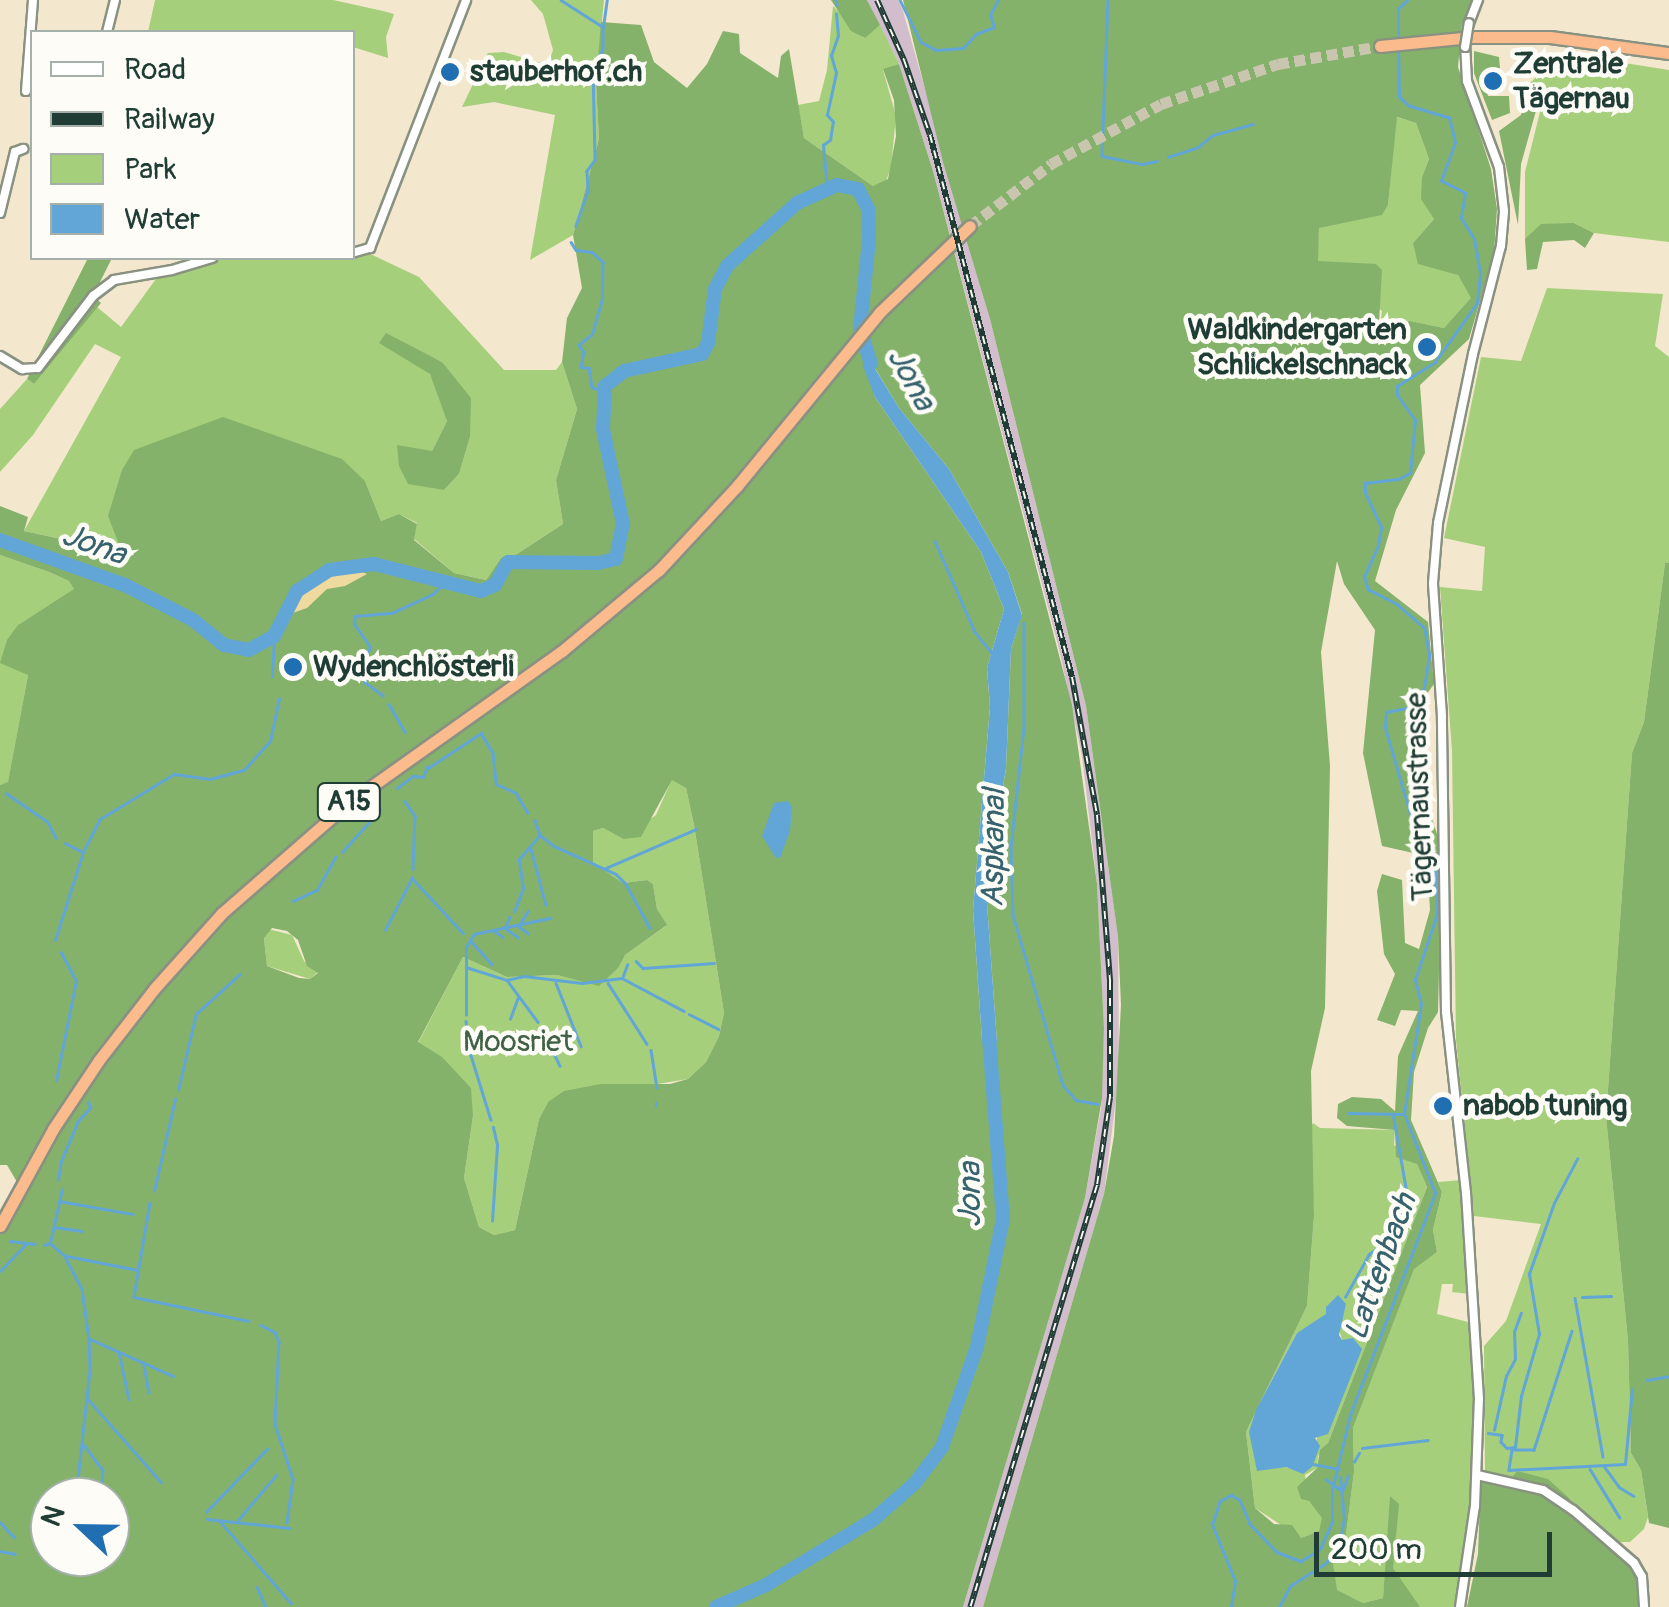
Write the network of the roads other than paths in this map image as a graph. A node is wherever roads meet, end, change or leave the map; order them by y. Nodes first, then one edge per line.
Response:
1 (33, 0) edge
2 (115, 0) edge
3 (466, 0) edge
4 (1478, 0) edge
5 (31, 30) edge
6 (107, 30) edge
7 (30, 39) edge
8 (1386, 45) tunnel mouth
9 (1669, 54) edge
10 (26, 91) dead end
11 (22, 148) dead end
12 (0, 213) edge
13 (970, 226) tunnel mouth
14 (355, 252) edge
15 (205, 260) edge
16 (0, 356) edge
17 (0, 1226) edge
18 (1476, 1475) junction
19 (1460, 1607) edge
20 (1644, 1607) edge

1 - 5 street
2 - 6 street
3 - 14 street
4 - 18 street, Tägernaustrasse, bridge
7 - 10 street
8 - 9 highway
11 - 12 street
13 - 17 highway, A15
15 - 16 street
18 - 19 street, Tägernaustrasse
18 - 20 street

